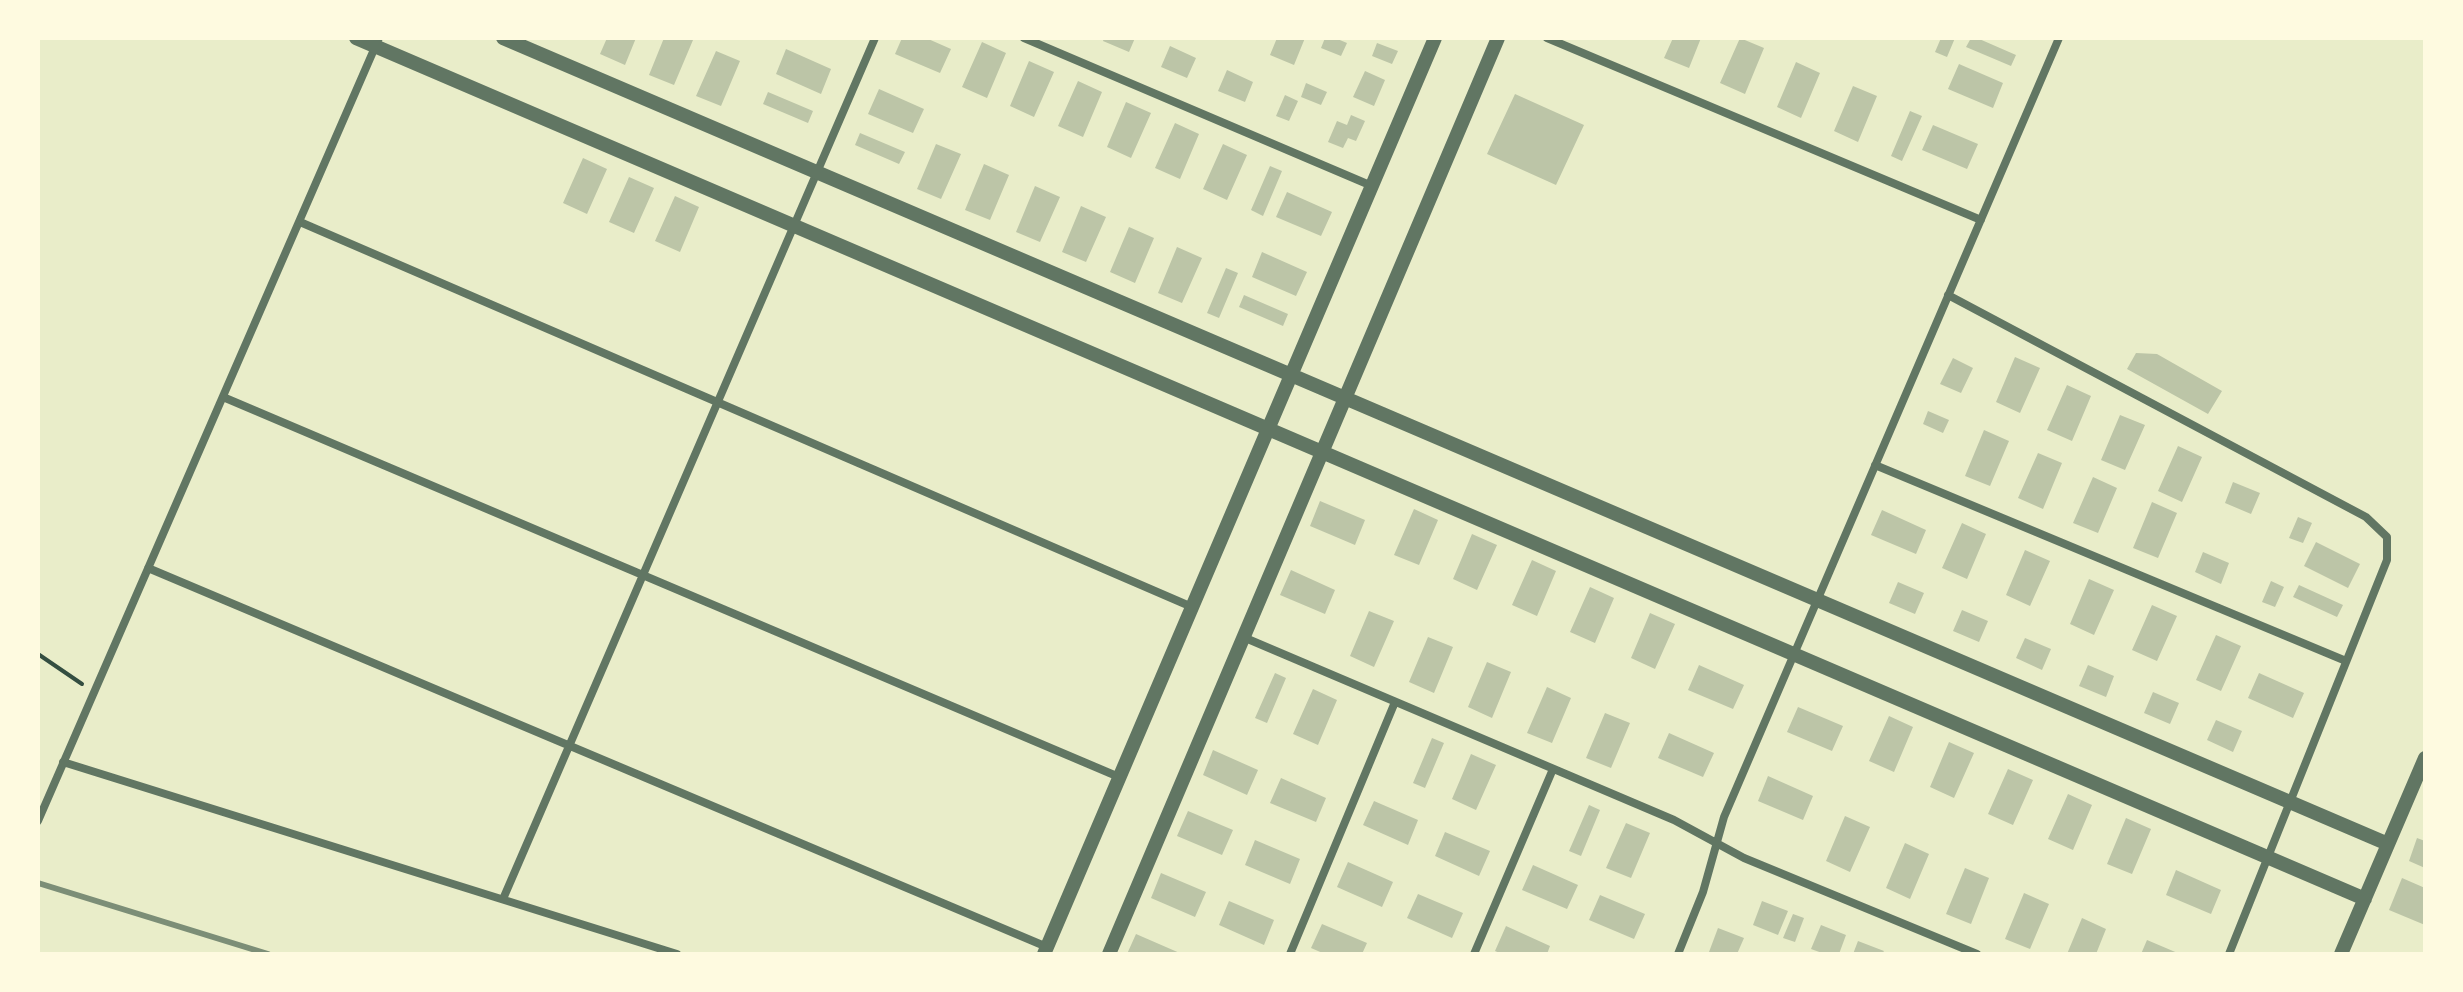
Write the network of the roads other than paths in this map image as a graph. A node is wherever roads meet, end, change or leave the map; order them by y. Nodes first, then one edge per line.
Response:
1 (356, 38) edge
2 (503, 38) edge
3 (875, 38) edge
4 (1024, 38) edge
5 (1435, 38) edge
6 (1498, 38) edge
7 (1547, 38) edge
8 (2059, 38) edge
9 (378, 42) edge
10 (817, 172) junction
11 (1372, 186) junction
12 (1981, 220) junction
13 (300, 222) junction
14 (794, 226) junction
15 (1948, 295) junction
16 (1291, 375) junction
17 (223, 397) junction
18 (1345, 398) junction
19 (718, 402) junction
20 (1268, 429) junction
21 (1322, 452) junction
22 (1875, 465) junction
23 (148, 568) junction
24 (643, 575) junction
25 (1817, 600) junction
26 (1192, 607) junction
27 (1243, 637) junction
28 (1794, 654) junction
29 (2346, 661) junction
30 (1395, 702) junction
31 (569, 746) junction
32 (2425, 758) edge
33 (63, 762) junction
34 (1553, 769) junction
35 (1119, 777) junction
36 (2289, 802) junction
37 (38, 821) edge
38 (1717, 843) junction
39 (2388, 844) junction
40 (2267, 858) junction
41 (503, 899) junction
42 (2365, 899) junction
43 (1045, 950) edge
44 (677, 954) edge
45 (1109, 954) edge
46 (1290, 954) edge
47 (1474, 954) edge
48 (1678, 954) edge
49 (1977, 954) edge
50 (2229, 954) edge
51 (2341, 954) edge

1 - 9 street
2 - 10 street
3 - 10 street
4 - 11 street
5 - 11 street
6 - 18 street
7 - 12 street
8 - 12 street
9 - 13 street
9 - 14 street
10 - 14 street
10 - 16 street
11 - 16 street
12 - 15 street
13 - 17 street
13 - 19 street
14 - 19 street
14 - 20 street
15 - 22 street
15 - 29 street
16 - 18 street
16 - 20 street
17 - 23 street
17 - 24 street
18 - 21 street
18 - 25 street
19 - 24 street
19 - 26 street
20 - 21 street
20 - 26 street
21 - 27 street
21 - 28 street
22 - 25 street
22 - 29 street
23 - 31 street
23 - 33 street
24 - 31 street
24 - 35 street
25 - 28 street
25 - 36 street
26 - 35 street
27 - 30 street
27 - 45 street
28 - 38 street
28 - 40 street
29 - 36 street
30 - 34 street
30 - 46 street
31 - 41 street
31 - 43 street
32 - 39 street
33 - 37 street
33 - 41 street
34 - 38 street
34 - 47 street
35 - 43 street
36 - 39 street
36 - 40 street
38 - 48 street
38 - 49 street
39 - 42 street
40 - 42 street
40 - 50 street
41 - 44 street
42 - 51 street

